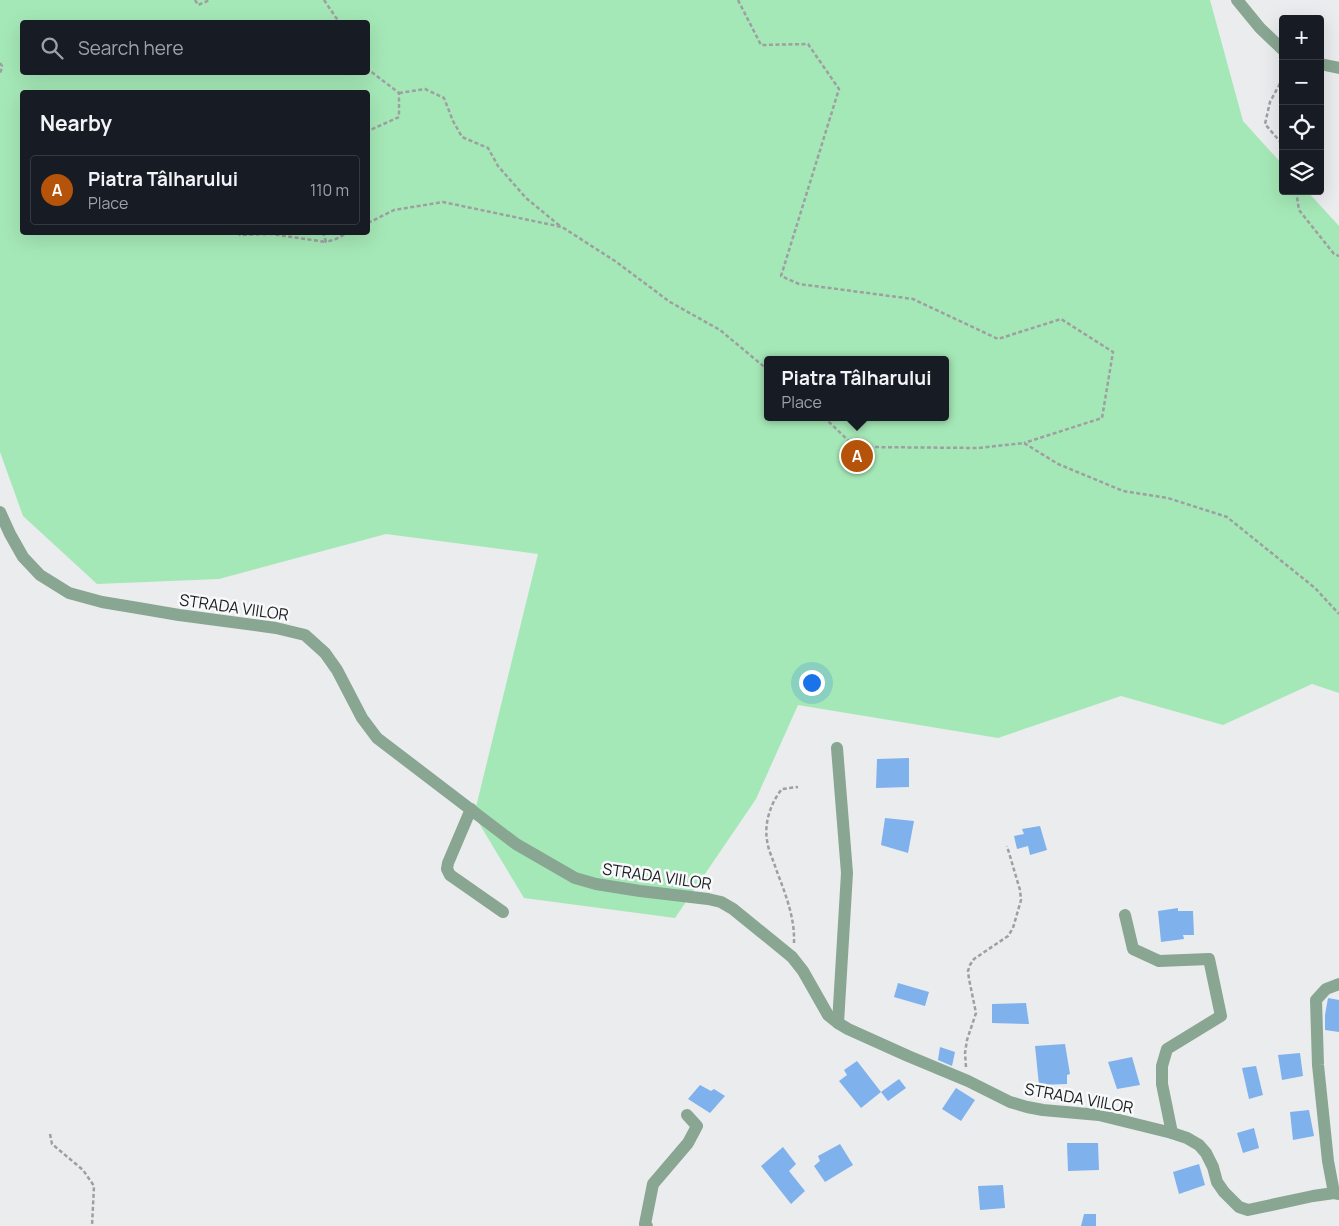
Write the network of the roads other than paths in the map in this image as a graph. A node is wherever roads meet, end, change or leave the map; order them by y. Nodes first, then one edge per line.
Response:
1 (1237, 0) edge
2 (1279, 46) edge
3 (1324, 65) edge
4 (1339, 68) edge
5 (0, 512) edge
6 (837, 748) dead end
7 (470, 809) junction
8 (503, 912) dead end
9 (1124, 915) dead end
10 (1339, 984) edge
11 (838, 1023) junction
12 (687, 1115) dead end
13 (1172, 1133) junction
14 (1336, 1193) edge
15 (648, 1226) edge

1 - 2 street
3 - 4 street
5 - 7 street, STRADA VIILOR
6 - 11 street
7 - 8 street
7 - 11 street, STRADA VIILOR
9 - 13 street
10 - 14 street
11 - 13 street, STRADA VIILOR
12 - 15 street
13 - 14 street, STRADA VIILOR

